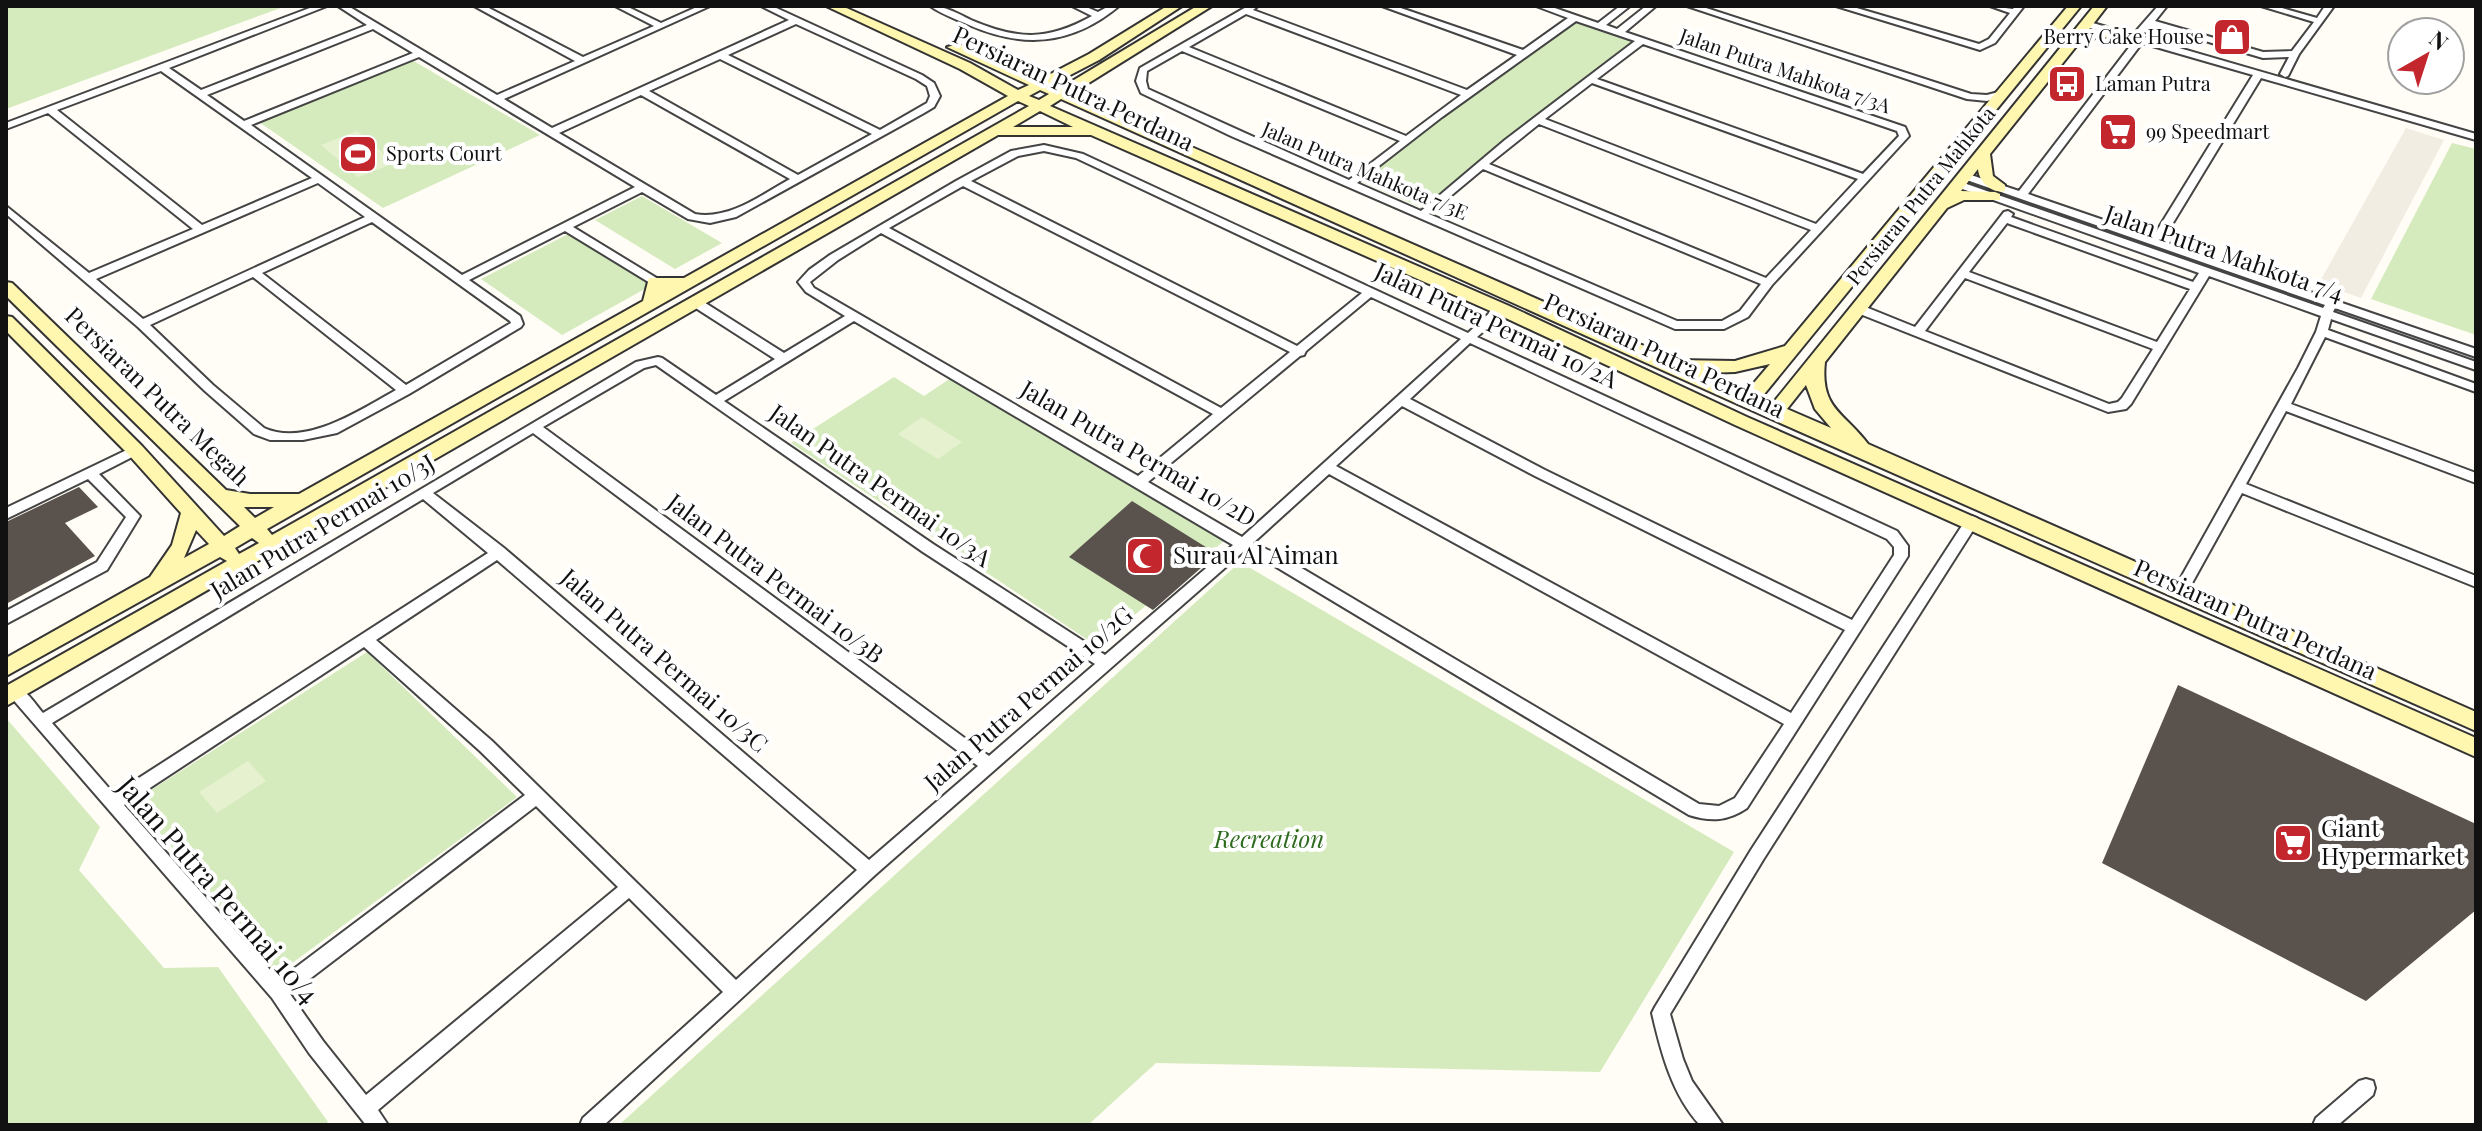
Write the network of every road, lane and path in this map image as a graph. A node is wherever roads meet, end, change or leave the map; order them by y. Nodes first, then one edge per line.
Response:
1 (323, 6) edge
2 (342, 6) edge
3 (478, 6) edge
4 (619, 6) edge
5 (706, 6) edge
6 (765, 6) edge
7 (832, 6) edge
8 (863, 6) edge
9 (934, 6) edge
10 (1076, 6) edge
11 (1115, 6) edge
12 (1176, 6) edge
13 (1206, 6) edge
14 (1386, 6) edge
15 (1540, 6) edge
16 (1663, 6) edge
17 (1691, 6) edge
18 (1840, 6) edge
19 (1994, 6) edge
20 (2102, 6) edge
21 (2163, 6) edge
22 (2265, 6) edge
23 (2330, 6) edge
24 (1624, 7) edge
25 (1250, 8) edge
26 (1649, 8) edge
27 (2018, 9) edge
28 (1098, 15) junction
29 (2083, 15) edge
30 (1574, 18) junction
31 (797, 20) junction
32 (2319, 21) junction
33 (2150, 22) junction
34 (374, 25) junction
35 (661, 26) junction
36 (1599, 26) junction
37 (1619, 32) junction
38 (2132, 33) junction
39 (1641, 41) junction
40 (2073, 41) junction
41 (1182, 48) junction
42 (420, 53) junction
43 (1524, 54) junction
44 (2295, 54) junction
45 (720, 55) junction
46 (2263, 55) junction
47 (1094, 57) junction
48 (583, 61) junction
49 (965, 66) junction
50 (1109, 66) junction
51 (162, 67) junction
52 (1002, 68) junction
53 (2280, 73) junction
54 (2259, 74) junction
55 (1591, 80) junction
56 (1041, 85) junction
57 (641, 91) junction
58 (1061, 93) junction
59 (200, 94) junction
60 (1468, 94) junction
61 (2002, 94) junction
62 (1018, 96) junction
63 (1970, 97) junction
64 (1097, 98) junction
65 (497, 99) junction
66 (1040, 105) junction
67 (49, 109) junction
68 (1986, 113) junction
69 (1539, 120) junction
70 (969, 124) junction
71 (243, 125) junction
72 (6, 126) edge
73 (552, 132) junction
74 (2475, 132) edge
75 (879, 133) junction
76 (1098, 133) junction
77 (990, 134) junction
78 (1407, 140) junction
79 (1962, 141) junction
80 (1983, 154) junction
81 (1482, 165) junction
82 (1864, 178) junction
83 (1958, 178) junction
84 (319, 179) junction
85 (794, 182) junction
86 (964, 182) junction
87 (1350, 184) junction
88 (643, 187) junction
89 (1998, 192) junction
90 (2018, 200) junction
91 (1908, 206) junction
92 (6, 209) edge
93 (1939, 209) junction
94 (1423, 214) junction
95 (373, 217) junction
96 (2005, 219) junction
97 (565, 227) junction
98 (882, 229) junction
99 (1818, 229) junction
100 (201, 230) junction
101 (2156, 242) junction
102 (760, 266) junction
103 (2206, 271) junction
104 (254, 272) junction
105 (812, 272) joint
106 (1963, 274) junction
107 (88, 278) junction
108 (461, 280) junction
109 (655, 281) junction
110 (1768, 283) junction
111 (6, 287) edge
112 (2196, 287) junction
113 (680, 288) junction
114 (1370, 292) junction
115 (705, 303) junction
116 (648, 306) junction
117 (2329, 308) junction
118 (1501, 309) junction
119 (1859, 309) junction
120 (630, 315) junction
121 (853, 316) junction
122 (6, 321) edge
123 (142, 324) junction
124 (1713, 326) joint
125 (2322, 332) junction
126 (1917, 333) junction
127 (1468, 339) junction
128 (2160, 347) junction
129 (1788, 351) junction
130 (1300, 352) junction
131 (2476, 353) edge
132 (784, 359) junction
133 (1654, 359) junction
134 (1816, 362) junction
135 (2476, 366) edge
136 (628, 372) joint
137 (2476, 388) edge
138 (405, 391) junction
139 (1679, 392) junction
140 (717, 400) junction
141 (1401, 400) junction
142 (2282, 405) junction
143 (1760, 410) junction
144 (1223, 414) junction
145 (534, 427) junction
146 (135, 450) junction
147 (1870, 455) junction
148 (1833, 462) junction
149 (1329, 468) junction
150 (89, 472) junction
151 (2476, 478) edge
152 (1139, 482) junction
153 (335, 483) junction
154 (2238, 486) junction
155 (424, 493) junction
156 (222, 496) junction
157 (191, 513) junction
158 (6, 514) edge
159 (1972, 521) junction
160 (254, 528) junction
161 (1243, 544) junction
162 (271, 546) junction
163 (222, 547) junction
164 (499, 552) junction
165 (239, 564) junction
166 (2476, 582) edge
167 (153, 585) junction
168 (2181, 590) junction
169 (6, 618) edge
170 (1853, 627) junction
171 (365, 639) junction
172 (1105, 663) junction
173 (6, 668) edge
174 (10, 695) edge
175 (42, 721) junction
176 (1793, 722) junction
177 (2476, 722) edge
178 (2476, 748) edge
179 (989, 765) junction
180 (1750, 790) joint
181 (535, 797) junction
182 (112, 804) junction
183 (869, 870) junction
184 (629, 888) junction
185 (278, 992) junction
186 (736, 992) junction
187 (2366, 1088) dead end
188 (366, 1108) junction
189 (378, 1125) edge
190 (590, 1125) edge
191 (1713, 1125) edge
192 (2323, 1125) edge

1 - 51 street
2 - 34 street
3 - 48 street
4 - 35 street
5 - 35 street
6 - 31 street
7 - 49 street, Persiaran Putra Perdana
8 - 52 street, Persiaran Putra Perdana
9 - 28 street
10 - 28 street
11 - 28 street
12 - 47 street
13 - 50 street
14 - 43 street
15 - 30 street, Jalan Putra Mahkota 7/3A
16 - 26 street
17 - 63 street
18 - 27 street
19 - 27 street
20 - 29 street, Persiaran Putra Mahkota
20 - 38 street
21 - 33 street
22 - 32 street
23 - 32 street
24 - 36 street
25 - 41 street, Jalan Putra Mahkota 7/3E
25 - 60 street
26 - 37 street
29 - 38 street
29 - 40 street, Persiaran Putra Mahkota
29 - 61 street, Persiaran Putra Mahkota
30 - 36 street, Jalan Putra Mahkota 7/3A
30 - 43 street
31 - 45 street
31 - 75 street
32 - 44 street
33 - 38 street
33 - 46 street
34 - 42 street
34 - 59 street
35 - 48 street
36 - 37 street, Jalan Putra Mahkota 7/3A
37 - 39 street, Jalan Putra Mahkota 7/3A
38 - 40 street
38 - 53 street
38 - 54 street
38 - 90 street
39 - 55 street
39 - 82 street, Jalan Putra Mahkota 7/3A
40 - 80 street, Persiaran Putra Mahkota
41 - 78 street
41 - 87 street, Jalan Putra Mahkota 7/3E
42 - 65 street
42 - 71 street
43 - 60 street
44 - 46 street
44 - 53 street
45 - 57 street
45 - 75 street
46 - 53 street
47 - 52 street
47 - 56 street
48 - 65 street
49 - 62 street, Persiaran Putra Perdana
49 - 70 street
50 - 58 street
50 - 64 street
51 - 59 street
51 - 67 street
52 - 56 street, Persiaran Putra Perdana
53 - 74 street
54 - 74 street
54 - 101 street
55 - 69 street
55 - 82 street
56 - 58 street, Persiaran Putra Perdana
56 - 62 street
57 - 73 street
57 - 85 street
58 - 64 street, Persiaran Putra Perdana
58 - 66 street
59 - 71 street
60 - 78 street
61 - 63 street
61 - 68 street, Persiaran Putra Mahkota
62 - 66 street, Persiaran Putra Perdana
62 - 70 street
63 - 68 street
64 - 133 street, Persiaran Putra Perdana
65 - 73 street
66 - 76 street, Persiaran Putra Perdana
66 - 77 street
67 - 72 street
67 - 100 street
68 - 79 street, Persiaran Putra Mahkota
69 - 81 street
69 - 99 street
70 - 113 street
71 - 84 street
73 - 88 street
75 - 85 street
76 - 77 street
76 - 118 street, Persiaran Putra Perdana
77 - 102 street
78 - 87 street
79 - 83 street
79 - 91 street, Persiaran Putra Mahkota
80 - 83 street, Persiaran Putra Mahkota
80 - 89 street
81 - 94 street
81 - 110 street
82 - 99 street, Jalan Putra Mahkota 7/3A
83 - 89 street, Jalan Putra Mahkota 7/4
83 - 91 street
83 - 93 street, Persiaran Putra Mahkota
84 - 95 street
84 - 100 street
85 - 88 street
86 - 98 street, Jalan Putra Permai 10/2A
86 - 114 street, Jalan Putra Permai 10/2A
86 - 130 street
87 - 94 street, Jalan Putra Mahkota 7/3E
88 - 97 street
89 - 90 street, Jalan Putra Mahkota 7/4
89 - 93 street
90 - 96 street
90 - 101 street, Jalan Putra Mahkota 7/4
90 - 103 street, Jalan Putra Mahkota 7/4
91 - 129 street, Persiaran Putra Mahkota
92 - 107 street
93 - 119 street, Persiaran Putra Mahkota
94 - 124 street, Jalan Putra Mahkota 7/3E
95 - 104 street
95 - 108 street
96 - 106 street
96 - 112 street
97 - 108 street
97 - 109 street
98 - 105 street, Jalan Putra Permai 10/2A
98 - 144 street
99 - 110 street, Jalan Putra Mahkota 7/3A
100 - 107 street
101 - 117 street, Jalan Putra Mahkota 7/4
102 - 113 street
102 - 115 street
103 - 112 street
103 - 117 street, Jalan Putra Mahkota 7/4
104 - 123 street
104 - 138 street
105 - 121 street, Jalan Putra Permai 10/2D
106 - 126 street
106 - 128 street
107 - 123 street
108 - 138 street
109 - 113 street
109 - 116 street
110 - 124 street, Jalan Putra Mahkota 7/3A
111 - 156 street, Persiaran Putra Megah
112 - 128 street
113 - 116 street
114 - 127 street, Jalan Putra Permai 10/2A
114 - 130 street
115 - 120 street
115 - 132 street
115 - 162 street
116 - 120 street
117 - 125 street
117 - 131 street, Jalan Putra Mahkota 7/4
117 - 135 street, Jalan Putra Mahkota 7/4
118 - 127 street, Jalan Putra Permai 10/2G
118 - 139 street, Persiaran Putra Perdana
119 - 126 street
119 - 134 street, Persiaran Putra Mahkota
120 - 153 street
121 - 132 street
121 - 152 street, Jalan Putra Permai 10/2D
122 - 146 street
123 - 138 street
125 - 137 street
125 - 142 street
126 - 128 street
127 - 141 street, Jalan Putra Permai 10/2G
127 - 170 street, Jalan Putra Permai 10/2A
129 - 133 street
129 - 143 street, Persiaran Putra Mahkota
130 - 144 street
132 - 140 street
133 - 143 street, Persiaran Putra Perdana
134 - 143 street, Persiaran Putra Mahkota
134 - 147 street
136 - 140 street, Jalan Putra Permai 10/3A
136 - 145 street, Jalan Putra Permai 10/3J
139 - 143 street
139 - 148 street, Persiaran Putra Perdana
140 - 172 street, Jalan Putra Permai 10/3A
141 - 149 street, Jalan Putra Permai 10/2G
141 - 170 street
142 - 151 street
142 - 154 street
143 - 147 street, Persiaran Putra Perdana
143 - 148 street
144 - 152 street
145 - 155 street, Jalan Putra Permai 10/3J
145 - 179 street, Jalan Putra Permai 10/3B
146 - 150 street
146 - 157 street
147 - 168 street, Persiaran Putra Perdana
148 - 159 street, Persiaran Putra Perdana
149 - 161 street, Jalan Putra Permai 10/2G
149 - 176 street
150 - 158 street
150 - 169 street
152 - 161 street, Jalan Putra Permai 10/2D
153 - 156 street
153 - 160 street
154 - 166 street
154 - 168 street
155 - 164 street, Jalan Putra Permai 10/3C
155 - 175 street, Jalan Putra Permai 10/3J
156 - 160 street, Persiaran Putra Megah
157 - 163 street
157 - 167 street
159 - 178 street, Persiaran Putra Perdana
159 - 191 street
160 - 162 street, Persiaran Putra Megah
160 - 163 street
161 - 172 street, Jalan Putra Permai 10/2G
161 - 180 street, Jalan Putra Permai 10/2D
162 - 165 street
163 - 165 street
163 - 167 street
164 - 171 street
164 - 183 street, Jalan Putra Permai 10/3C
165 - 174 street
167 - 173 street
168 - 177 street, Persiaran Putra Perdana
170 - 176 street, Jalan Putra Permai 10/2A
171 - 181 street
171 - 182 street
172 - 179 street, Jalan Putra Permai 10/2G
174 - 175 street, Jalan Putra Permai 10/4
175 - 182 street, Jalan Putra Permai 10/4
176 - 180 street, Jalan Putra Permai 10/2A
179 - 183 street, Jalan Putra Permai 10/2G
181 - 184 street
181 - 185 street
182 - 185 street, Jalan Putra Permai 10/4
183 - 186 street, Jalan Putra Permai 10/2G
184 - 186 street
184 - 188 street
185 - 188 street, Jalan Putra Permai 10/4
186 - 190 street, Jalan Putra Permai 10/2G
187 - 192 street
188 - 189 street, Jalan Putra Permai 10/4

